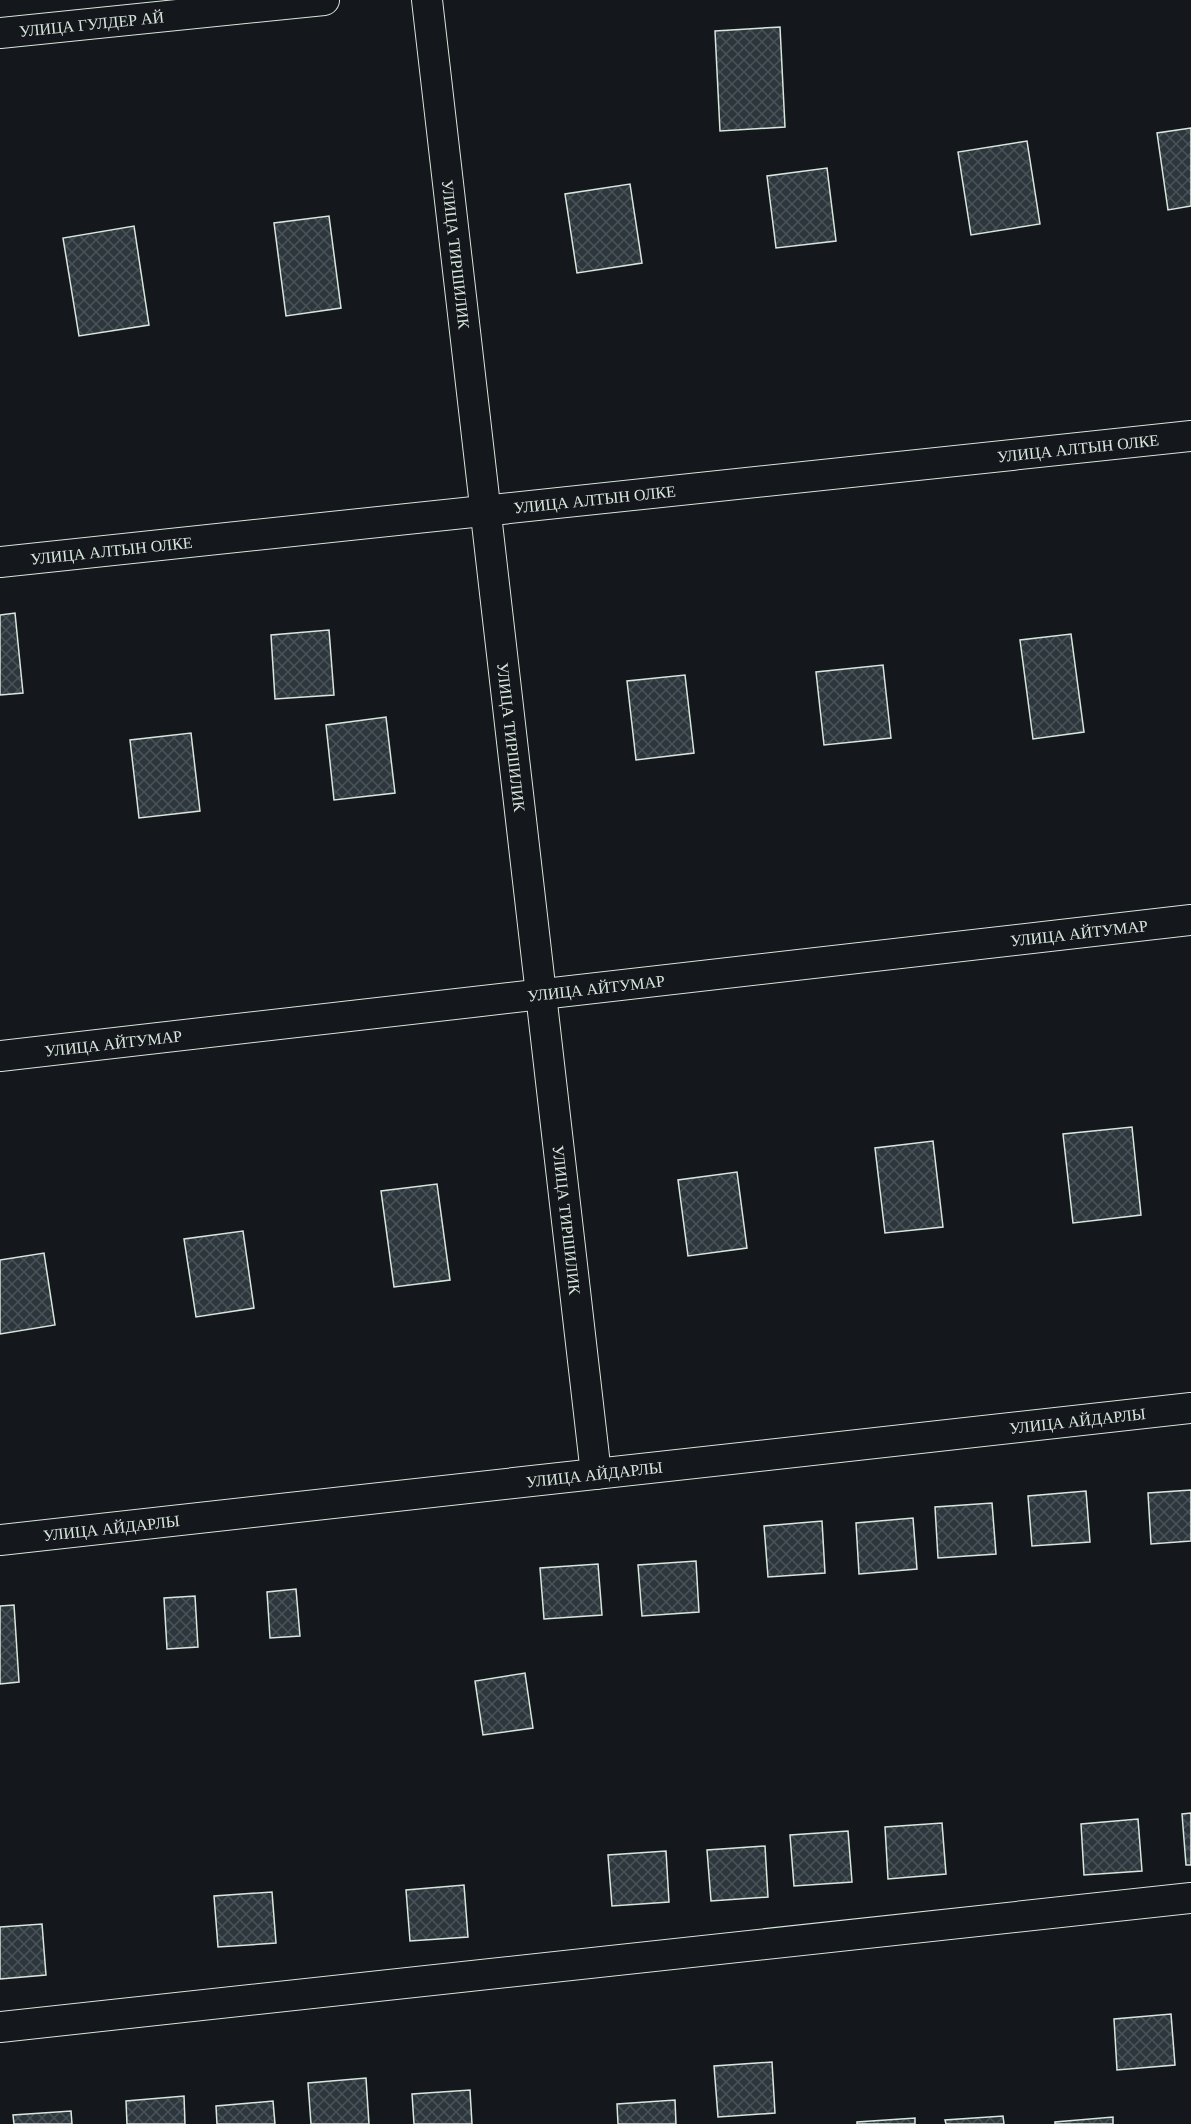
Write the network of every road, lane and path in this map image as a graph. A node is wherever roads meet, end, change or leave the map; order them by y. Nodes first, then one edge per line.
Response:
1 (324, 0) edge
2 (427, 0) edge
3 (0, 33) edge
4 (1191, 436) edge
5 (486, 511) junction
6 (0, 562) edge
7 (1191, 920) edge
8 (541, 994) junction
9 (0, 1056) edge
10 (1191, 1408) edge
11 (596, 1474) junction
12 (0, 1540) edge
13 (1191, 1898) edge
14 (0, 2027) edge

1 - 3 street, УЛИЦА ГУЛДЕР АЙ
2 - 5 street, УЛИЦА ТИРШИЛИК
4 - 5 street, УЛИЦА АЛТЫН ОЛКЕ
5 - 6 street, УЛИЦА АЛТЫН ОЛКЕ
5 - 8 street, УЛИЦА ТИРШИЛИК
7 - 8 street, УЛИЦА АЙТУМАР
8 - 9 street, УЛИЦА АЙТУМАР
8 - 11 street, УЛИЦА ТИРШИЛИК
10 - 11 street, УЛИЦА АЙДАРЛЫ
11 - 12 street, УЛИЦА АЙДАРЛЫ
13 - 14 street

